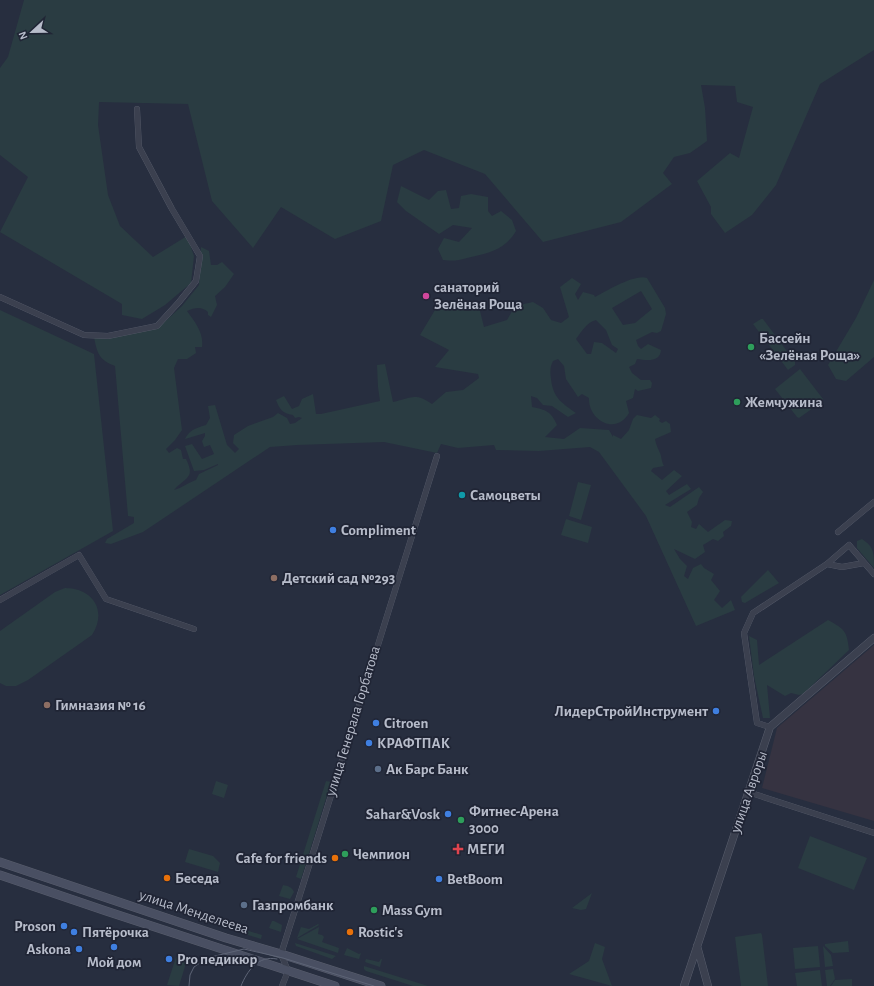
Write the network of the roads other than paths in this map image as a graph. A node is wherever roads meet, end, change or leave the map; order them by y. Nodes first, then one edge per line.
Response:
1 (137, 109) dead end
2 (0, 297) edge
3 (436, 456) dead end
4 (874, 502) edge
5 (838, 532) dead end
6 (864, 563) junction
7 (827, 564) junction
8 (874, 574) edge
9 (0, 600) edge
10 (194, 629) dead end
11 (874, 638) edge
12 (770, 727) junction
13 (748, 792) junction
14 (874, 833) edge
15 (0, 862) edge
16 (0, 875) edge
17 (697, 946) junction
18 (280, 954) junction
19 (288, 971) junction
20 (282, 986) edge
21 (335, 986) edge
22 (381, 986) edge
23 (684, 986) edge
24 (708, 986) edge

1 - 2 street
3 - 18 street, улица Генерала Горбатова
4 - 5 street
6 - 7 street
6 - 7 street
6 - 8 street
7 - 12 street
9 - 10 street
11 - 12 street
12 - 13 street, улица Авроры
13 - 14 street
13 - 17 street, улица Авроры
15 - 18 main road, улица Менделеева
16 - 19 main road, улица Менделеева
17 - 23 street, улица Авроры
17 - 24 street
18 - 19 street
18 - 22 main road, улица Менделеева
19 - 20 street
19 - 21 main road, улица Менделеева

